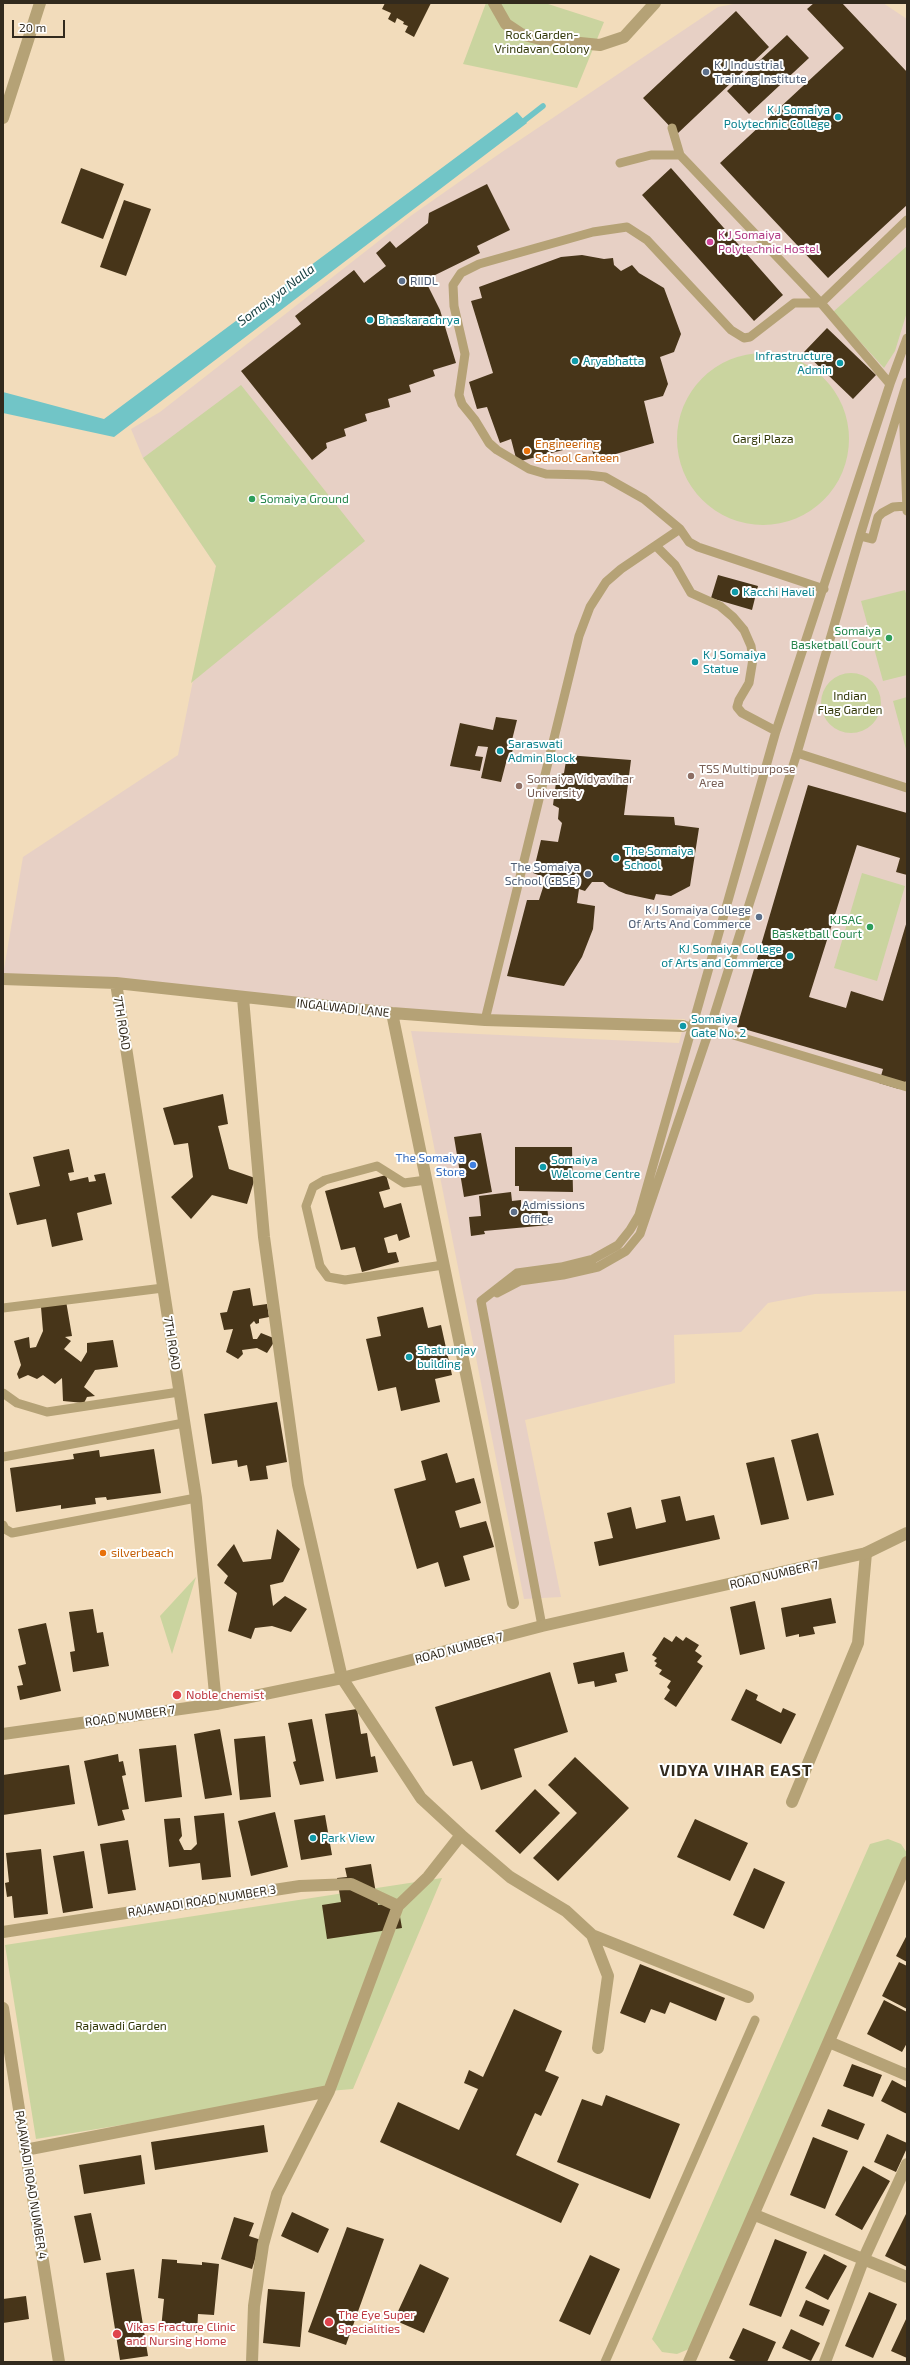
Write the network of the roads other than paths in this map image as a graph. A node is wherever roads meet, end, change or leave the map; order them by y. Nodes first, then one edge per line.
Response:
1 (40, 3) edge
2 (494, 3) edge
3 (655, 3) edge
4 (7, 93) edge
5 (3, 118) edge
6 (672, 128) dead end
7 (680, 156) junction
8 (620, 163) dead end
9 (907, 220) edge
10 (821, 303) junction
11 (907, 338) edge
12 (907, 382) edge
13 (890, 384) junction
14 (905, 391) edge
15 (906, 508) edge
16 (680, 529) junction
17 (860, 536) junction
18 (656, 546) junction
19 (824, 589) junction
20 (776, 731) junction
21 (797, 753) junction
22 (907, 788) edge
23 (3, 979) edge
24 (116, 983) junction
25 (244, 998) junction
26 (392, 1013) junction
27 (485, 1020) junction
28 (688, 1026) junction
29 (710, 1028) junction
30 (907, 1087) edge
31 (426, 1180) junction
32 (443, 1265) junction
33 (163, 1288) junction
34 (481, 1301) junction
35 (3, 1308) edge
36 (179, 1392) junction
37 (3, 1393) edge
38 (184, 1423) junction
39 (3, 1457) edge
40 (196, 1498) junction
41 (3, 1525) edge
42 (907, 1533) edge
43 (866, 1553) junction
44 (513, 1603) dead end
45 (542, 1626) junction
46 (342, 1678) junction
47 (216, 1704) junction
48 (3, 1734) edge
49 (792, 1802) dead end
50 (462, 1835) junction
51 (907, 1862) edge
52 (398, 1906) junction
53 (3, 1932) edge
54 (592, 1935) junction
55 (748, 1997) dead end
56 (3, 2008) edge
57 (755, 2020) dead end
58 (829, 2042) junction
59 (598, 2048) dead end
60 (907, 2075) edge
61 (329, 2091) junction
62 (25, 2150) junction
63 (907, 2164) edge
64 (755, 2215) junction
65 (864, 2258) junction
66 (907, 2277) edge
67 (59, 2362) edge
68 (252, 2362) edge
69 (604, 2362) edge
70 (690, 2362) edge
71 (825, 2362) edge

1 - 4 street
2 - 3 street
4 - 5 street
6 - 7 lane
7 - 8 lane
7 - 10 lane
9 - 10 lane
10 - 13 lane
10 - 16 lane
11 - 13 lane
12 - 14 lane
13 - 19 lane
14 - 15 lane
14 - 17 lane
15 - 17 lane
16 - 18 lane
16 - 19 lane
17 - 21 lane
18 - 20 lane
18 - 27 lane
19 - 20 lane
20 - 28 lane
21 - 22 lane
21 - 29 lane
23 - 24 street, INGALWADI LANE
24 - 25 street, INGALWADI LANE
24 - 33 street, 7TH ROAD
25 - 26 street, INGALWADI LANE
25 - 46 street
26 - 27 street, INGALWADI LANE
26 - 31 street
27 - 28 street, INGALWADI LANE
28 - 29 lane
28 - 34 lane
29 - 30 lane
29 - 34 lane
31 - 32 street
31 - 32 lane
32 - 44 street
33 - 35 lane
33 - 36 street, 7TH ROAD
34 - 45 lane
36 - 37 lane
36 - 38 street, 7TH ROAD
38 - 39 lane
38 - 40 street, 7TH ROAD
40 - 41 lane
40 - 47 street, 7TH ROAD
42 - 43 street, ROAD NUMBER 7
43 - 45 street, ROAD NUMBER 7
43 - 49 street
45 - 46 street, ROAD NUMBER 7
46 - 47 street, ROAD NUMBER 7
46 - 50 street
47 - 48 street, ROAD NUMBER 7
50 - 52 street
50 - 54 street
51 - 58 street
52 - 53 street, RAJAWADI ROAD NUMBER 3
52 - 61 street
54 - 55 street
54 - 59 street
56 - 62 street, RAJAWADI ROAD NUMBER 4
57 - 69 lane
58 - 60 street
58 - 64 street
61 - 62 street
61 - 68 street
62 - 67 street, RAJAWADI ROAD NUMBER 4
63 - 65 street
64 - 65 street
64 - 70 street
65 - 66 street
65 - 71 street

